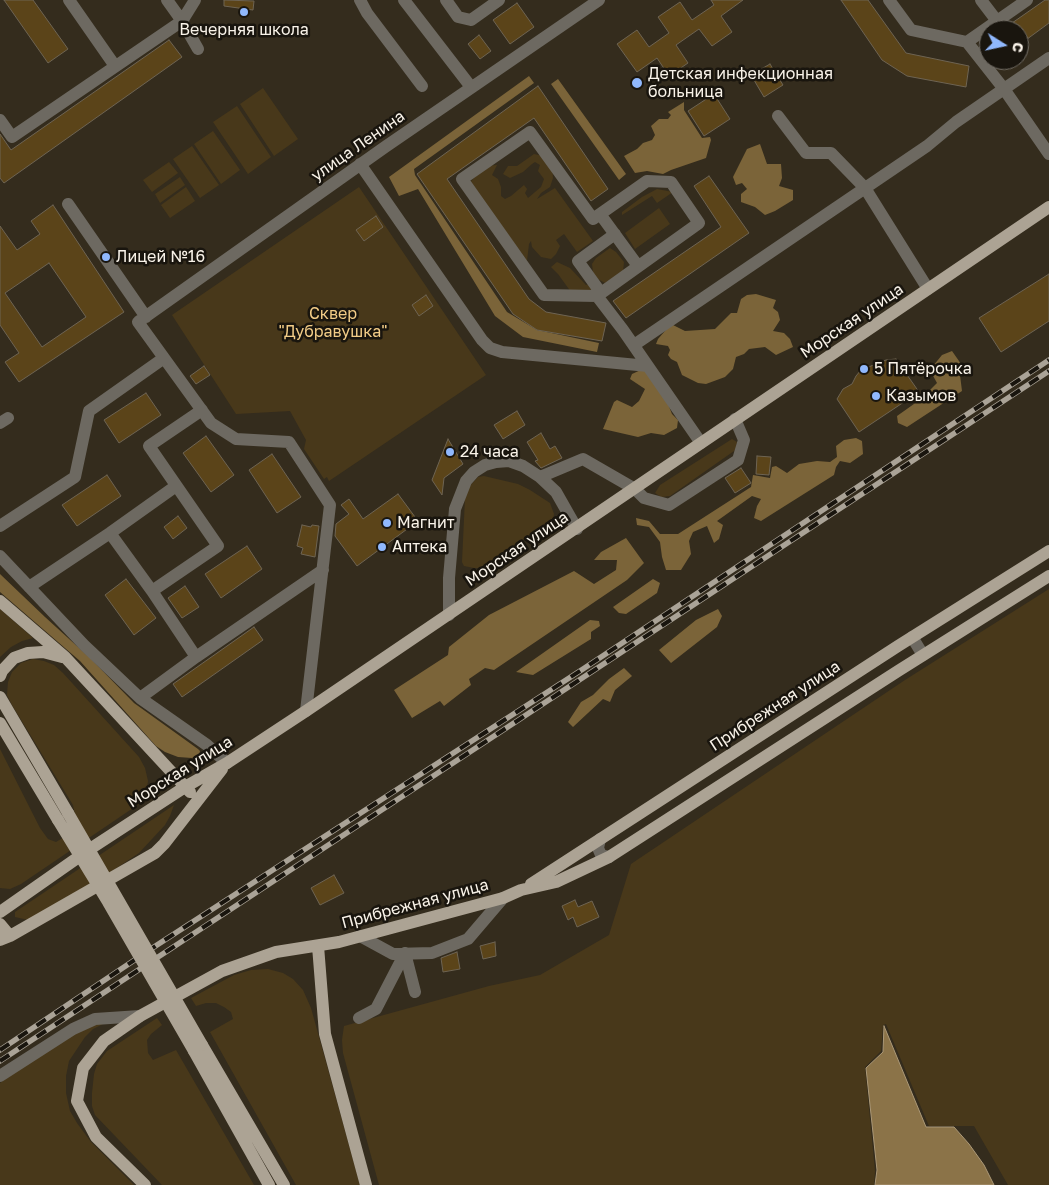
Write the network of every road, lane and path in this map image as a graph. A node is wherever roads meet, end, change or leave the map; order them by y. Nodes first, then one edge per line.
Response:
1 (69, 0) edge
2 (167, 0) edge
3 (195, 0) edge
4 (360, 0) edge
5 (404, 0) edge
6 (446, 0) edge
7 (500, 0) edge
8 (599, 0) edge
9 (889, 0) edge
10 (981, 0) edge
11 (1027, 0) edge
12 (996, 20) edge
13 (998, 20) edge
14 (182, 21) junction
15 (979, 34) edge
16 (967, 42) junction
17 (198, 49) dead end
18 (1049, 58) edge
19 (116, 66) junction
20 (422, 86) dead end
21 (471, 87) junction
22 (1004, 89) junction
23 (778, 116) dead end
24 (0, 120) edge
25 (1049, 154) edge
26 (360, 164) junction
27 (865, 188) junction
28 (68, 204) dead end
29 (1049, 207) edge
30 (600, 214) junction
31 (615, 234) junction
32 (638, 266) junction
33 (928, 289) junction
34 (599, 294) junction
35 (142, 320) junction
36 (634, 345) junction
37 (164, 358) junction
38 (648, 366) junction
39 (202, 410) junction
40 (735, 419) junction
41 (701, 443) junction
42 (540, 477) junction
43 (176, 486) junction
44 (635, 489) junction
45 (0, 526) edge
46 (577, 529) junction
47 (110, 533) junction
48 (1049, 551) edge
49 (0, 556) edge
50 (323, 570) junction
51 (1049, 576) edge
52 (29, 587) junction
53 (152, 592) junction
54 (0, 601) edge
55 (449, 615) junction
56 (912, 638) junction
57 (922, 655) junction
58 (196, 657) junction
59 (65, 658) junction
60 (0, 676) edge
61 (1, 697) edge
62 (140, 698) junction
63 (306, 711) junction
64 (0, 722) edge
65 (227, 763) junction
66 (185, 787) junction
67 (197, 800) junction
68 (63, 816) junction
69 (600, 838) junction
70 (609, 857) junction
71 (521, 890) junction
72 (503, 898) junction
73 (0, 912) edge
74 (0, 924) edge
75 (360, 936) junction
76 (5, 938) edge
77 (318, 946) junction
78 (405, 954) junction
79 (391, 980) junction
80 (377, 986) dead end
81 (414, 992) dead end
82 (140, 1016) junction
83 (359, 1018) dead end
84 (198, 1048) junction
85 (0, 1076) edge
86 (144, 1185) edge
87 (269, 1185) edge
88 (284, 1185) edge
89 (366, 1185) edge

1 - 19 street
2 - 14 street
3 - 14 street
4 - 20 street
5 - 21 street
6 - 7 street
8 - 21 street, улица Ленина
9 - 16 street
10 - 12 street
11 - 13 street
14 - 17 street
14 - 19 street
15 - 16 street
16 - 22 street
18 - 22 street
19 - 24 street
21 - 26 street, улица Ленина
22 - 25 street
22 - 27 street
23 - 27 street
26 - 35 street, улица Ленина
26 - 38 street
27 - 33 street
27 - 36 street
28 - 35 street
29 - 33 main road, Морская улица
30 - 31 street
30 - 32 street
30 - 34 street
31 - 32 street
31 - 34 street
32 - 34 street
33 - 40 main road, Морская улица
34 - 36 street
35 - 37 street
36 - 38 street
37 - 39 street
37 - 45 street
38 - 41 street
39 - 43 street
39 - 50 street
40 - 41 main road, Морская улица
40 - 44 street
41 - 44 main road, Морская улица
42 - 44 street
42 - 46 street
42 - 55 street
43 - 47 street
43 - 53 street
44 - 46 main road, Морская улица
46 - 55 main road, Морская улица
47 - 52 street
47 - 53 street
48 - 56 main road, Прибрежная улица
49 - 52 street
50 - 58 street
50 - 63 street
51 - 57 main road, Прибрежная улица
52 - 62 street
53 - 58 street
54 - 59 main road
55 - 63 main road, Морская улица
56 - 57 street
56 - 69 main road, Прибрежная улица
57 - 70 main road, Прибрежная улица
58 - 62 street
59 - 60 main road
59 - 66 main road
61 - 68 main road
62 - 65 street
63 - 65 main road, Морская улица
64 - 68 main road
65 - 66 main road, Морская улица
65 - 67 main road, Морская улица
66 - 67 main road
66 - 73 main road, Морская улица
67 - 76 main road, Морская улица
68 - 84 main road, bridge
69 - 70 street
69 - 71 main road, Прибрежная улица
70 - 71 main road, Прибрежная улица
71 - 72 main road, Прибрежная улица
72 - 75 main road, Прибрежная улица
72 - 78 street
74 - 76 main road
75 - 77 main road, Прибрежная улица
75 - 78 street
77 - 82 main road, Прибрежная улица
77 - 89 main road
78 - 79 street
78 - 81 street
79 - 80 street
79 - 83 street
82 - 85 street
82 - 86 main road, Прибрежная улица
84 - 87 main road
84 - 88 main road

